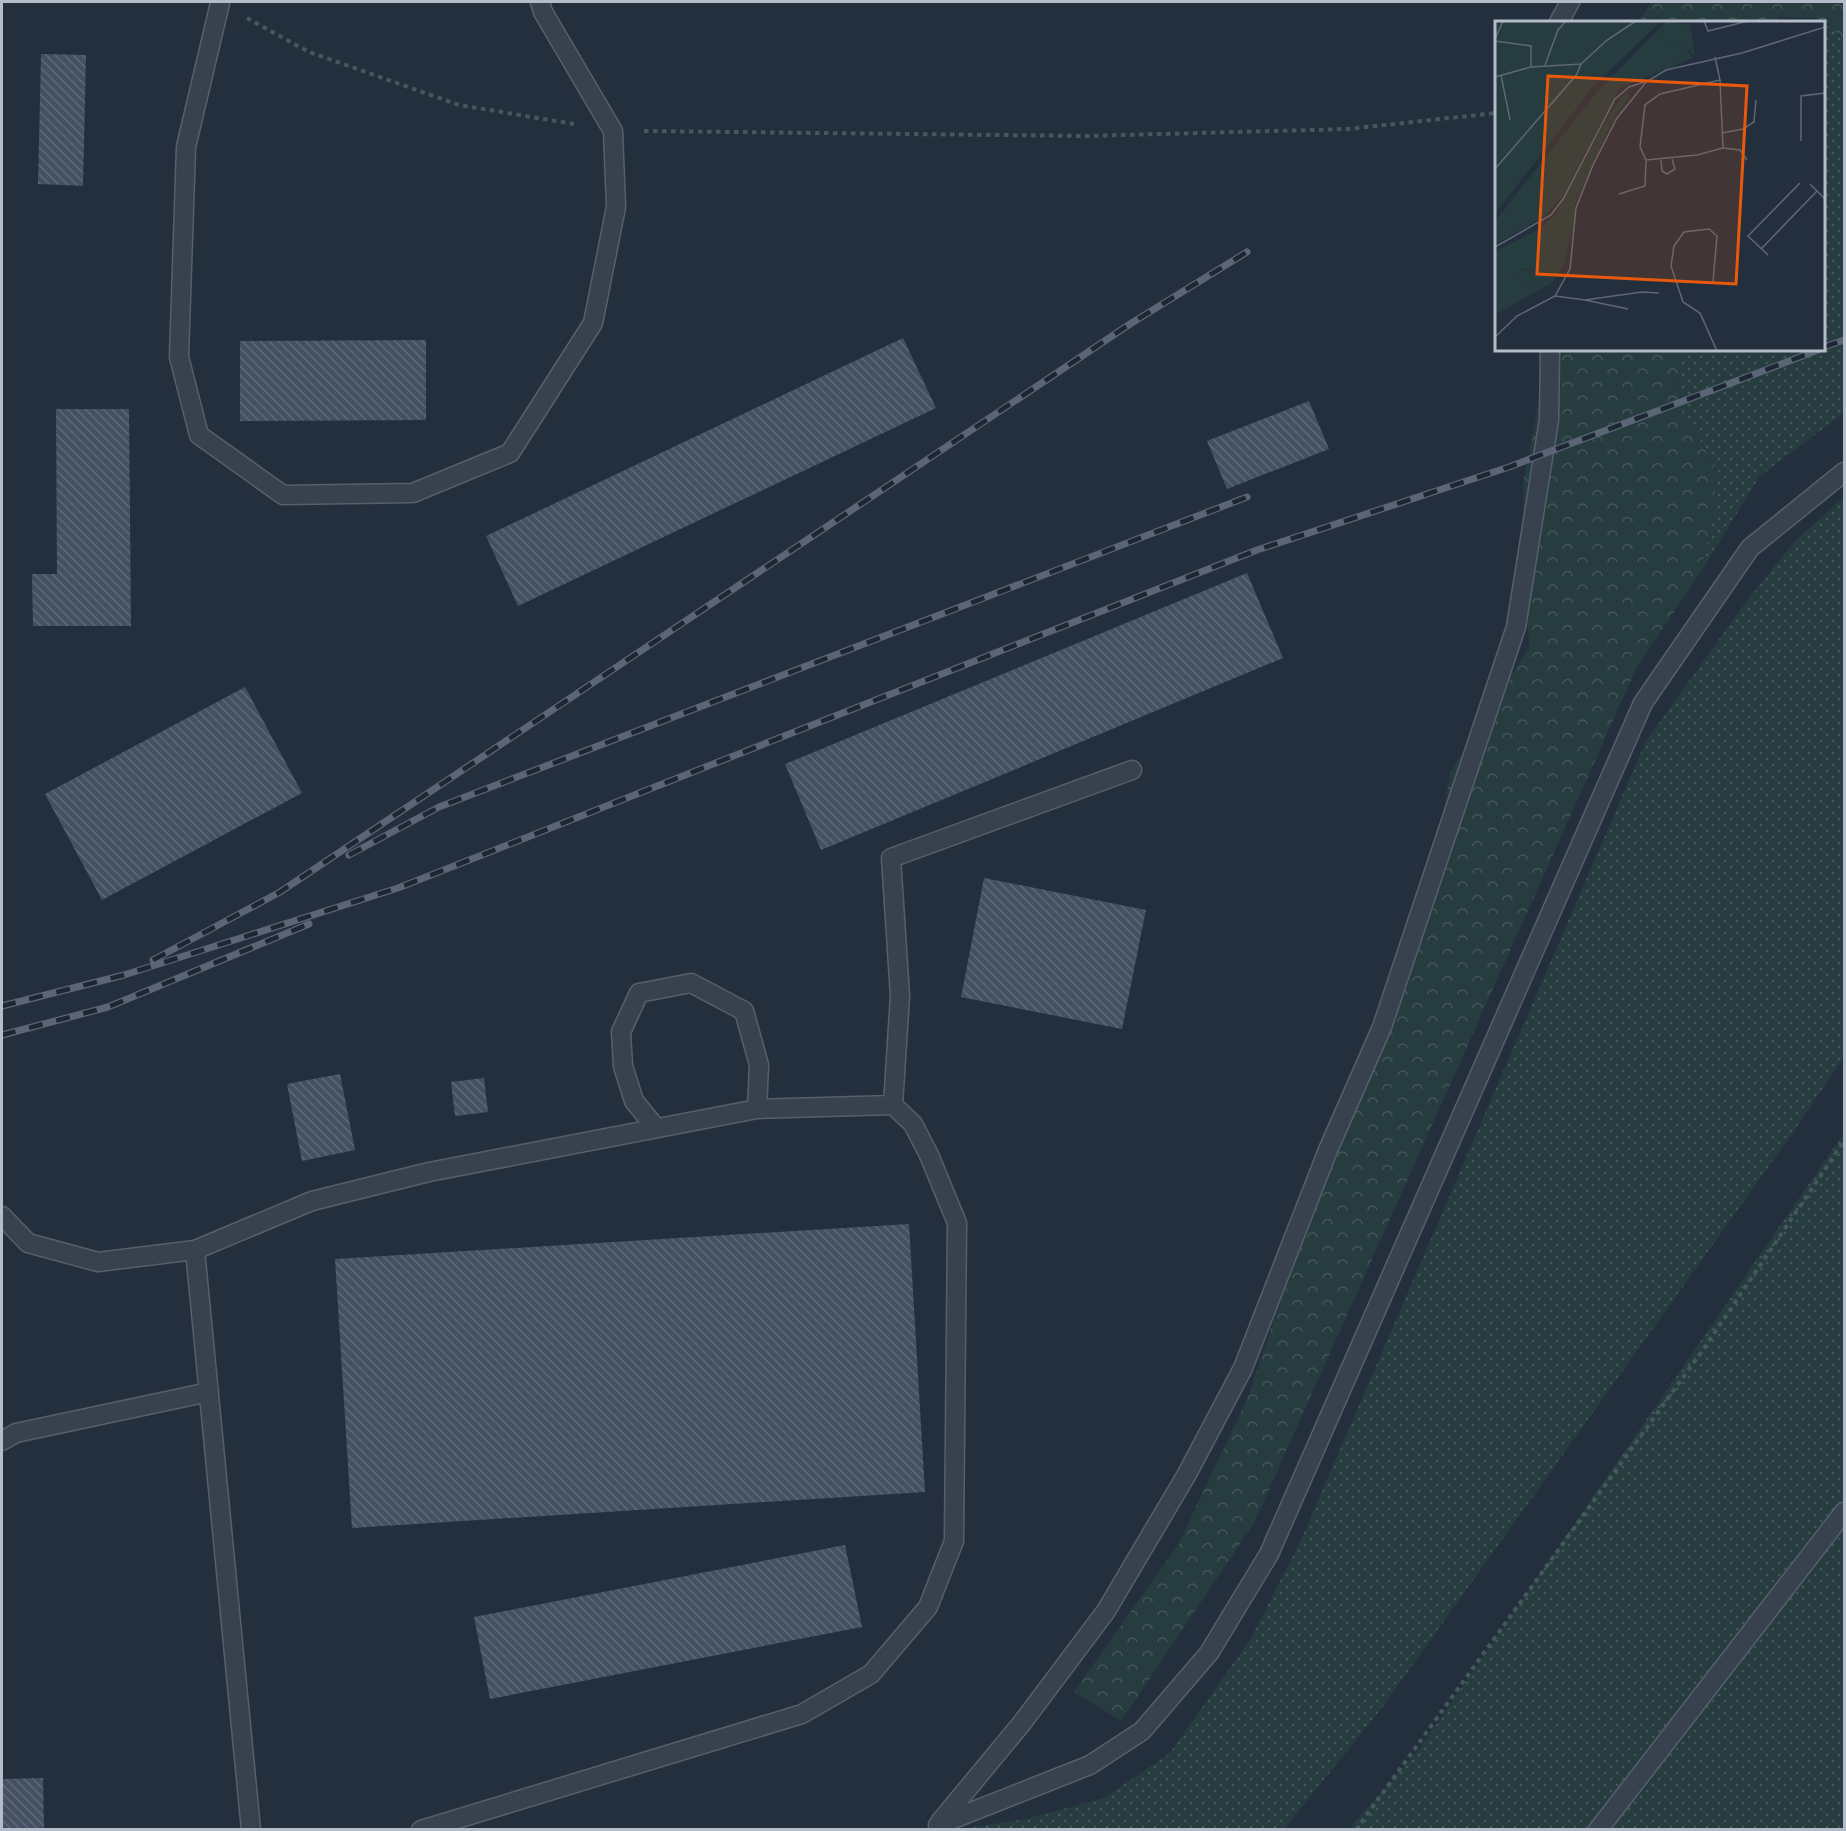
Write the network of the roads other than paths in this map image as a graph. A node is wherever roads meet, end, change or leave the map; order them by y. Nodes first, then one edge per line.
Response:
1 (540, 2) edge
2 (1570, 2) edge
3 (220, 3) road end
4 (1560, 21) edge
5 (1550, 351) edge
6 (1845, 472) edge
7 (1132, 770) dead end
8 (893, 1105) junction
9 (757, 1110) junction
10 (656, 1128) junction
11 (2, 1216) edge
12 (195, 1250) junction
13 (209, 1392) junction
14 (2, 1441) edge
15 (1845, 1512) edge
16 (935, 1827) edge
17 (251, 1830) edge
18 (421, 1830) edge
19 (1598, 1830) edge

1 - 3 lane
2 - 4 lane
5 - 16 lane
6 - 16 lane
7 - 8 lane
8 - 9 lane
8 - 18 lane
9 - 10 lane
9 - 10 lane
10 - 12 lane
11 - 12 lane
12 - 13 lane
13 - 14 lane
13 - 17 lane
15 - 19 lane

